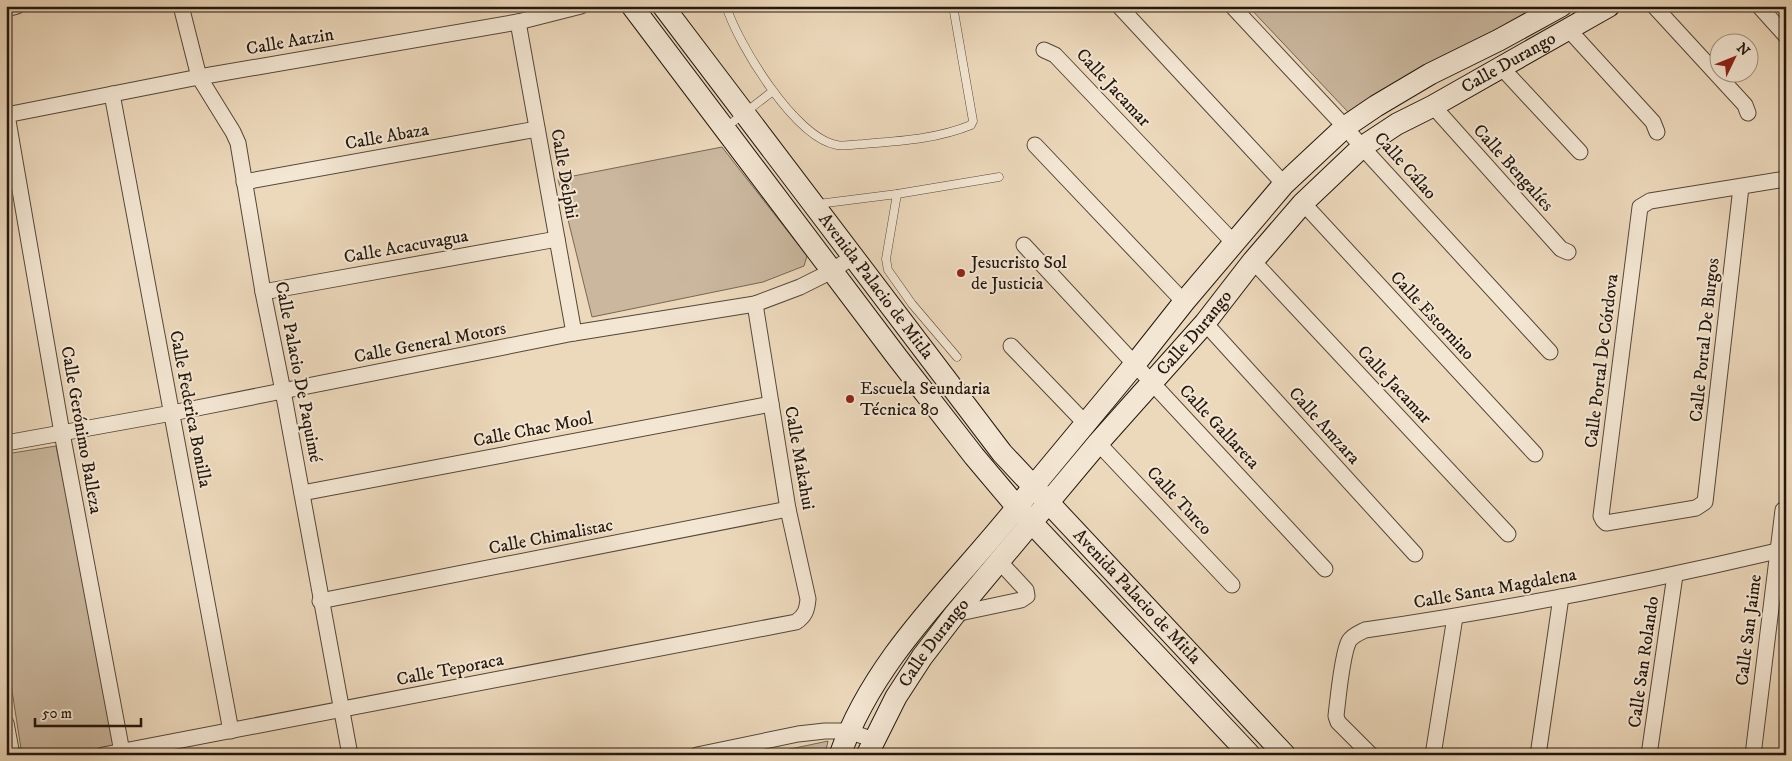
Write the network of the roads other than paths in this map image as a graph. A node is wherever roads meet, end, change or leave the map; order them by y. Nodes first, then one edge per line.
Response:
1 (18, 6) edge
2 (181, 6) edge
3 (581, 6) edge
4 (632, 6) edge
5 (663, 6) edge
6 (726, 6) edge
7 (953, 6) edge
8 (1119, 6) edge
9 (1232, 6) edge
10 (1609, 6) edge
11 (1654, 6) edge
12 (1759, 6) edge
13 (1552, 8) edge
14 (6, 9) edge
15 (518, 22) junction
16 (1569, 30) junction
17 (1786, 36) edge
18 (1044, 50) dead end
19 (1501, 67) junction
20 (199, 77) junction
21 (773, 91) junction
22 (112, 94) junction
23 (1432, 106) junction
24 (744, 113) junction
25 (1748, 113) dead end
26 (6, 115) edge
27 (1345, 126) junction
28 (725, 128) junction
29 (538, 129) junction
30 (1657, 132) dead end
31 (1035, 145) dead end
32 (1362, 147) junction
33 (1580, 152) dead end
34 (999, 177) dead end
35 (1786, 179) edge
36 (244, 182) junction
37 (1284, 184) junction
38 (1741, 187) junction
39 (897, 194) junction
40 (1303, 203) junction
41 (814, 205) junction
42 (557, 239) junction
43 (1234, 243) junction
44 (1024, 245) dead end
45 (1568, 252) dead end
46 (852, 257) junction
47 (1253, 261) junction
48 (832, 271) junction
49 (263, 292) junction
50 (1184, 302) junction
51 (755, 304) junction
52 (905, 310) junction
53 (1205, 322) junction
54 (574, 334) junction
55 (1011, 346) dead end
56 (1550, 352) dead end
57 (957, 357) dead end
58 (1135, 364) junction
59 (1153, 383) junction
60 (283, 391) junction
61 (771, 404) junction
62 (172, 413) junction
63 (1086, 424) junction
64 (62, 433) junction
65 (6, 443) edge
66 (1098, 443) junction
67 (1534, 454) dead end
68 (1033, 487) junction
69 (302, 493) junction
70 (1049, 502) junction
71 (1018, 507) junction
72 (788, 509) junction
73 (1783, 510) dead end
74 (1601, 516) joint
75 (1033, 523) junction
76 (1508, 534) dead end
77 (1777, 551) junction
78 (1415, 554) dead end
79 (999, 561) junction
80 (1325, 569) dead end
81 (1675, 575) junction
82 (1232, 585) dead end
83 (1562, 598) junction
84 (320, 601) junction
85 (955, 614) junction
86 (803, 617) joint
87 (1454, 617) junction
88 (340, 710) junction
89 (6, 723) edge
90 (231, 731) junction
91 (848, 731) junction
92 (870, 747) edge
93 (122, 752) junction
94 (12, 755) edge
95 (103, 755) edge
96 (350, 755) edge
97 (696, 755) edge
98 (840, 755) edge
99 (1250, 755) edge
100 (1284, 755) edge
101 (1371, 755) edge
102 (1433, 755) edge
103 (1538, 755) edge
104 (1649, 755) edge
105 (1753, 755) edge

1 - 14 street
2 - 20 street, Calle Palacio De Paquimé
3 - 15 street, Calle Aatzin
4 - 28 main road, Avenida Palacio de Mitla
5 - 24 main road, Avenida Palacio de Mitla
6 - 21 lane
7 - 21 lane
8 - 37 street
9 - 27 street, Calle Cálao
10 - 16 main road, Calle Durango
11 - 25 street
12 - 17 street
13 - 27 main road, Calle Durango
15 - 20 street, Calle Aatzin
15 - 29 street, Calle Delphi
16 - 19 main road, Calle Durango
16 - 30 street
18 - 43 street, Calle Jacamar
19 - 23 main road, Calle Durango
19 - 33 street
20 - 22 street, Calle Aatzin
20 - 36 street, Calle Palacio De Paquimé
21 - 24 lane
22 - 26 street, Calle Aatzin
22 - 62 street, Calle Federica Bonilla
23 - 32 main road, Calle Durango
23 - 45 street, Calle Bengalíes
24 - 28 lane
24 - 41 main road, Avenida Palacio de Mitla
26 - 64 street, Calle Gerónimo Balleza
27 - 32 street, Calle Cálao
27 - 37 main road, Calle Durango
28 - 48 main road, Avenida Palacio de Mitla
29 - 36 street, Calle Abaza
29 - 42 street, Calle Delphi
31 - 50 street
32 - 40 main road, Calle Durango
32 - 56 street, Calle Cálao
34 - 39 lane
35 - 38 street
36 - 49 street, Calle Palacio De Paquimé
37 - 43 main road, Calle Durango
38 - 74 street, Calle Portal De Córdova
38 - 74 street, Calle Portal De Burgos
39 - 41 lane
39 - 52 lane
40 - 47 main road, Calle Durango
40 - 67 street, Calle Estornino
41 - 46 main road, Avenida Palacio de Mitla
42 - 49 street, Calle Acacuvagua
42 - 54 street, Calle Delphi
43 - 50 main road, Calle Durango
44 - 58 street, Calle Gallareta
46 - 48 street, Calle General Motors
46 - 52 main road, Avenida Palacio de Mitla
47 - 53 main road, Calle Durango
47 - 76 street, Calle Jacamar
48 - 51 street, Calle General Motors
48 - 71 main road, Avenida Palacio de Mitla
49 - 60 street, Calle Palacio De Paquimé
50 - 58 main road, Calle Durango
51 - 54 street, Calle General Motors
51 - 61 street, Calle Makahui
52 - 57 lane
52 - 68 main road, Avenida Palacio de Mitla
53 - 59 main road, Calle Durango
53 - 78 street, Calle Amzara
54 - 60 street, Calle General Motors
55 - 63 street
58 - 59 street, Calle Gallareta
58 - 63 main road, Calle Durango
59 - 66 main road, Calle Durango
59 - 80 street, Calle Gallareta
60 - 62 street, Calle General Motors
60 - 69 street, Calle Palacio De Paquimé
61 - 69 street, Calle Chac Mool
61 - 72 street, Calle Makahui
62 - 64 street, Calle General Motors
62 - 90 street, Calle Federica Bonilla
63 - 68 main road, Calle Durango
64 - 65 street, Calle General Motors
64 - 93 street, Calle Gerónimo Balleza
66 - 70 main road, Calle Durango
66 - 82 street, Calle Turco
68 - 70 main road, Avenida Palacio de Mitla
68 - 71 main road, Calle Durango
69 - 84 street, Calle Palacio De Paquimé
70 - 75 main road, Calle Durango
70 - 100 main road, Avenida Palacio de Mitla
71 - 75 main road, Avenida Palacio de Mitla
71 - 91 main road, Calle Durango
72 - 84 street, Calle Chimalistac
72 - 86 street, Calle Makahui
73 - 77 street, Calle San Jaime
75 - 79 main road, Calle Durango
75 - 99 main road, Avenida Palacio de Mitla
77 - 81 street, Calle Santa Magdalena
77 - 105 street, Calle San Jaime
79 - 85 main road, Calle Durango
79 - 85 street
81 - 83 street, Calle Santa Magdalena
81 - 104 street, Calle San Rolando
83 - 87 street, Calle Santa Magdalena
83 - 103 street
84 - 88 street, Calle Palacio De Paquimé
85 - 92 main road, Calle Durango
86 - 88 street, Calle Teporaca
87 - 101 street, Calle Santa Magdalena
87 - 102 street
88 - 90 street, Calle Teporaca
88 - 96 street, Calle Palacio De Paquimé
89 - 94 street
90 - 93 street, Calle Teporaca
91 - 92 street
91 - 97 street
91 - 98 main road, Calle Durango
93 - 95 street, Calle Teporaca

